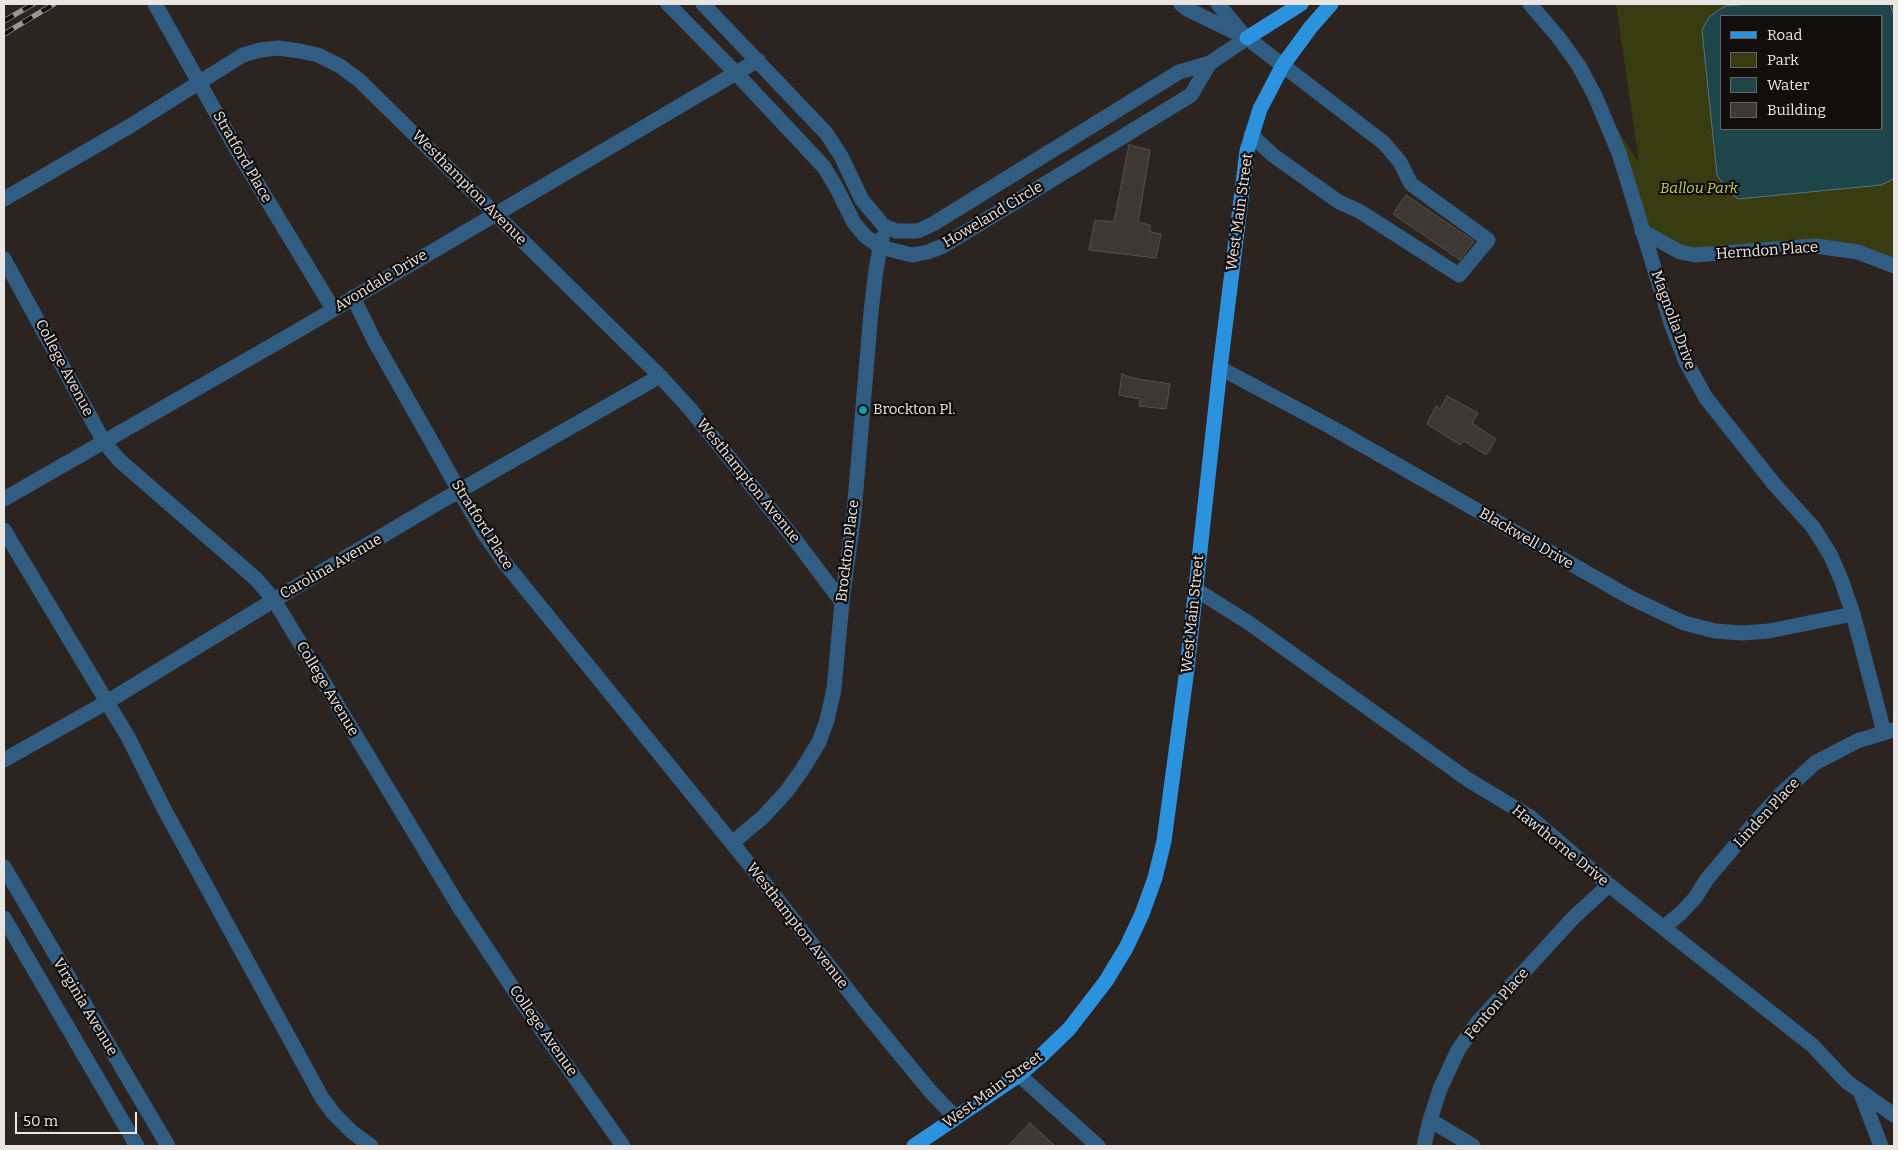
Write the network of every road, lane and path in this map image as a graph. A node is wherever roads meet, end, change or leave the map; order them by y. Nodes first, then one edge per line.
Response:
1 (155, 4) edge
2 (668, 4) edge
3 (702, 4) edge
4 (1181, 4) edge
5 (1218, 4) edge
6 (1301, 4) edge
7 (1331, 4) edge
8 (1530, 4) edge
9 (1247, 38) junction
10 (758, 60) junction
11 (1210, 63) junction
12 (1284, 66) junction
13 (736, 73) junction
14 (200, 82) junction
15 (1251, 135) junction
16 (1056, 148) junction
17 (1070, 169) junction
18 (4, 199) edge
19 (495, 214) junction
20 (884, 226) junction
21 (1642, 231) junction
22 (880, 247) junction
23 (4, 258) edge
24 (1894, 266) edge
25 (353, 297) junction
26 (333, 309) junction
27 (1220, 368) junction
28 (660, 376) junction
29 (104, 442) junction
30 (460, 492) junction
31 (4, 498) edge
32 (4, 530) edge
33 (1195, 589) junction
34 (274, 600) junction
35 (842, 602) junction
36 (1853, 614) junction
37 (107, 702) junction
38 (1889, 731) edge
39 (642, 732) joint
40 (4, 760) edge
41 (732, 843) junction
42 (4, 867) edge
43 (1609, 885) junction
44 (4, 918) edge
45 (1664, 928) junction
46 (1019, 1075) junction
47 (1860, 1091) junction
48 (1894, 1115) edge
49 (955, 1117) junction
50 (1430, 1120) junction
51 (137, 1146) edge
52 (168, 1146) edge
53 (372, 1146) edge
54 (623, 1146) edge
55 (914, 1146) edge
56 (1098, 1146) edge
57 (1424, 1146) edge
58 (1473, 1146) edge
59 (1881, 1146) edge

1 - 14 street, Stratford Place
2 - 13 street, Howeland Circle
3 - 10 street
4 - 9 street
5 - 9 street
6 - 9 main road
7 - 12 main road, West Main Street
8 - 21 street, Magnolia Drive
9 - 11 street, Howeland Circle
9 - 12 street
10 - 13 street, Avondale Drive
10 - 20 street
11 - 16 street, Howeland Circle
11 - 17 street, Howeland Circle
12 - 15 main road, West Main Street
12 - 15 street
13 - 19 street, Avondale Drive
13 - 22 street, Howeland Circle
14 - 18 street, Westhampton Avenue
14 - 19 street, Westhampton Avenue
14 - 26 street, Stratford Place
15 - 27 main road, West Main Street
16 - 17 street
16 - 20 street, Howeland Circle
17 - 22 street, Howeland Circle
19 - 25 street, Avondale Drive
19 - 28 street, Westhampton Avenue
20 - 22 street, Brockton Place
21 - 24 street, Herndon Place
21 - 36 street, Magnolia Drive
22 - 35 street, Brockton Place
23 - 29 street, College Avenue
25 - 26 street, Avondale Drive
25 - 30 street, Stratford Place
26 - 29 street, Avondale Drive
27 - 33 main road, West Main Street
27 - 36 street, Blackwell Drive
28 - 30 street, Carolina Avenue
28 - 35 street, Westhampton Avenue
29 - 31 street, Avondale Drive
29 - 34 street, College Avenue
30 - 34 street, Carolina Avenue
30 - 39 street, Stratford Place
32 - 37 street
33 - 43 street, Hawthorne Drive
33 - 46 main road, West Main Street
34 - 37 street, Carolina Avenue
34 - 54 street, College Avenue
35 - 41 street, Brockton Place
36 - 38 street, Magnolia Drive
37 - 40 street, Carolina Avenue
37 - 53 street
38 - 45 street, Linden Place
39 - 41 street, Westhampton Avenue
41 - 49 street, Westhampton Avenue
42 - 52 street, Virginia Avenue
43 - 45 street, Hawthorne Drive
43 - 50 street, Fenton Place
44 - 51 street, Virginia Avenue
45 - 47 street, Hawthorne Drive
46 - 49 main road, West Main Street
46 - 56 street
47 - 48 street
47 - 59 street, Hawthorne Drive
49 - 55 main road, West Main Street
50 - 57 street, Fenton Place
50 - 58 street

